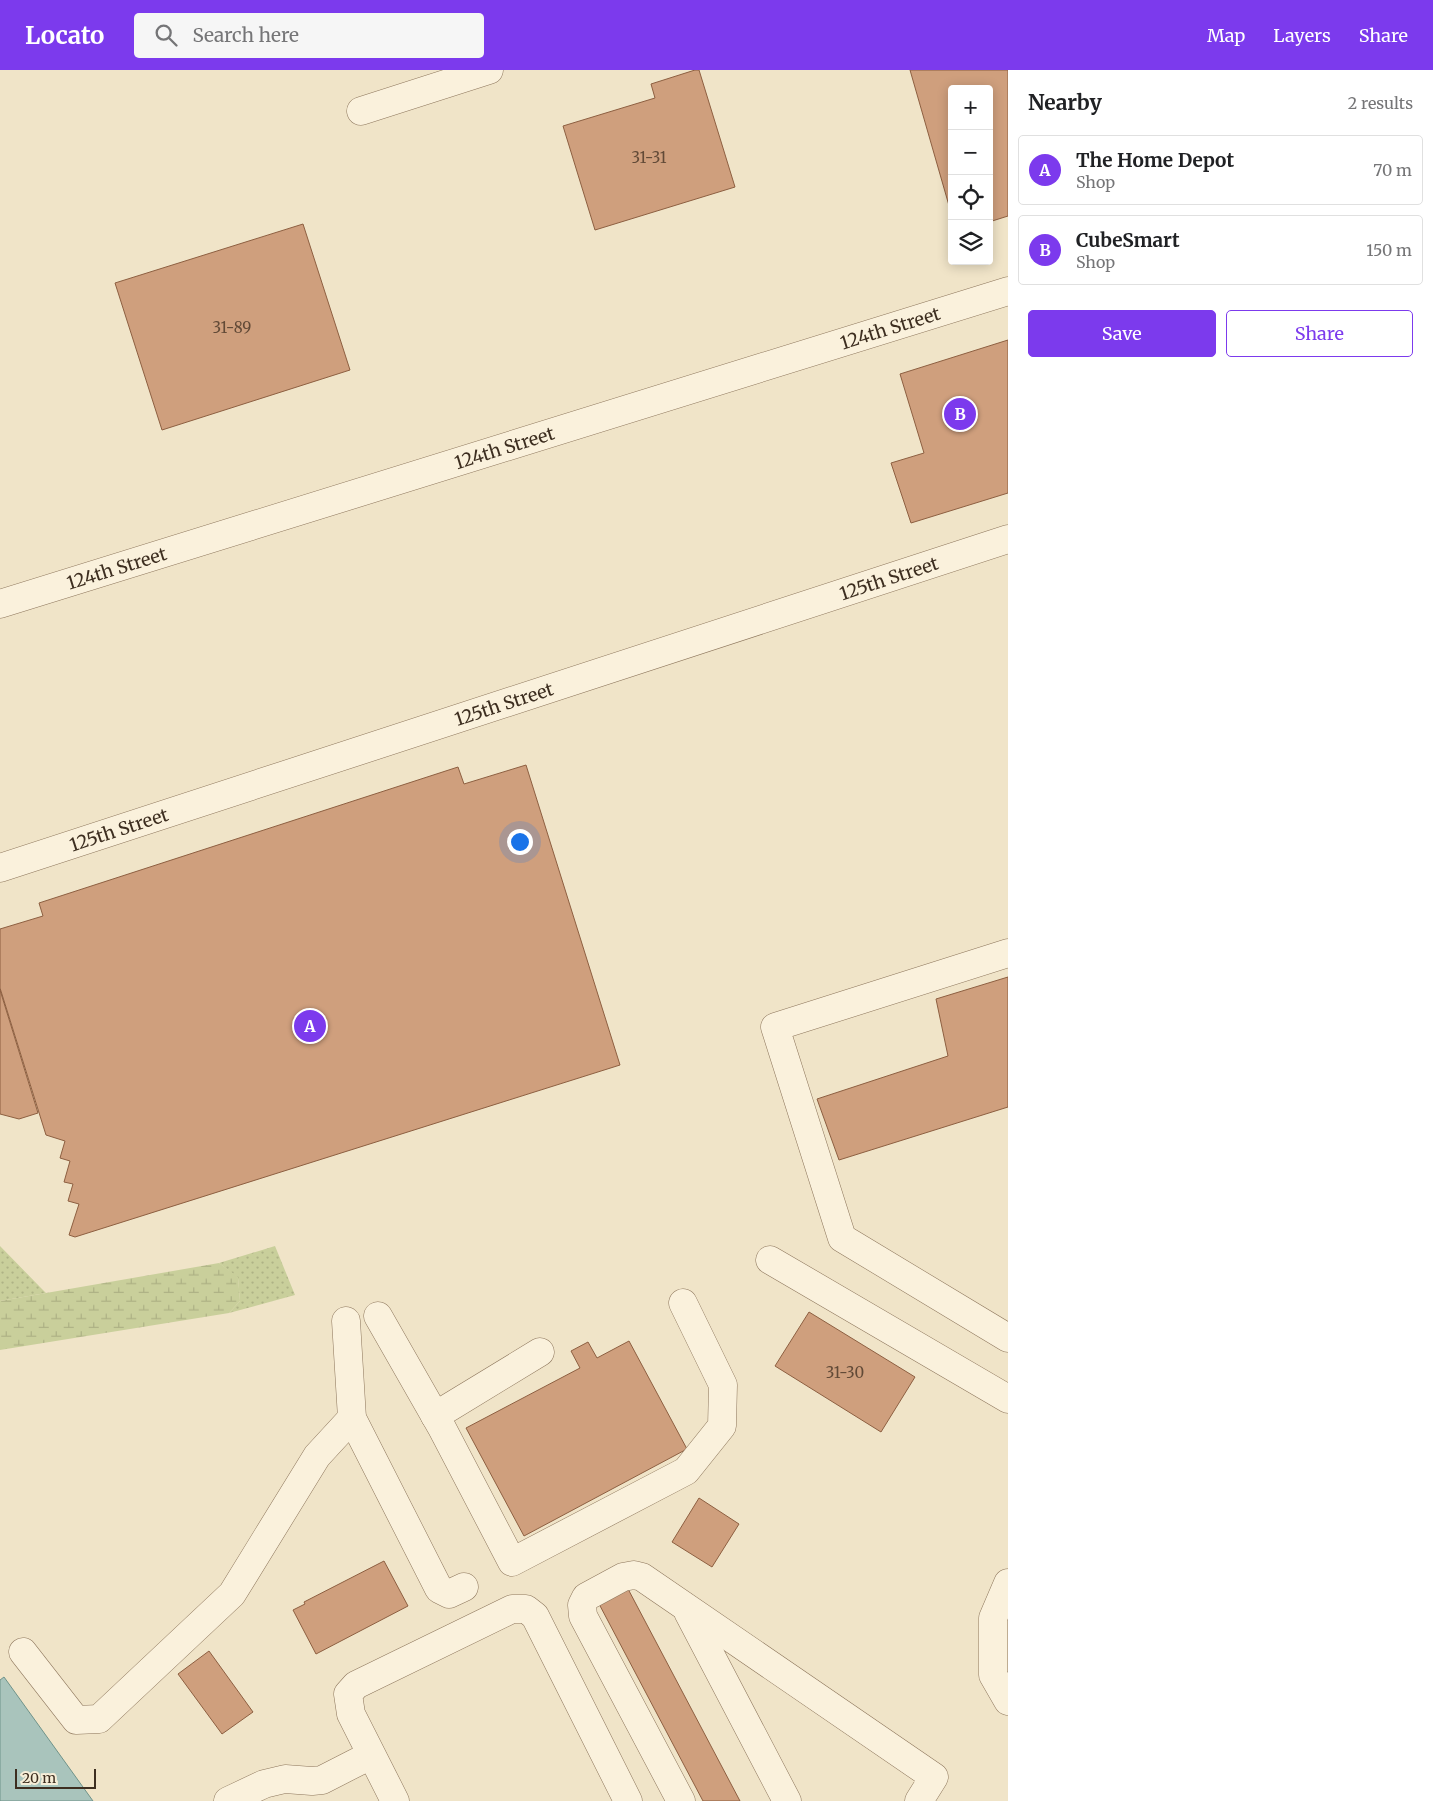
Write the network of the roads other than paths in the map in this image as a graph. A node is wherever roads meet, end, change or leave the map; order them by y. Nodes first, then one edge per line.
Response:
1 (489, 70) edge
2 (361, 111) dead end
3 (1008, 291) edge
4 (1008, 539) edge
5 (0, 604) edge
6 (0, 868) edge
7 (1008, 952) edge
8 (770, 1260) dead end
9 (683, 1303) dead end
10 (378, 1316) dead end
11 (346, 1321) dead end
12 (1008, 1338) edge
13 (540, 1352) dead end
14 (1008, 1399) edge
15 (436, 1416) junction
16 (352, 1418) junction
17 (1008, 1583) edge
18 (464, 1587) dead end
19 (686, 1608) junction
20 (23, 1652) dead end
21 (1008, 1701) edge
22 (371, 1754) junction
23 (228, 1801) edge
24 (394, 1801) edge
25 (628, 1801) edge
26 (682, 1801) edge
27 (787, 1801) edge
28 (919, 1801) edge

1 - 2 street
3 - 5 street, 124th Street
4 - 6 street, 125th Street
7 - 12 street
8 - 14 street
9 - 15 street
10 - 15 street
11 - 16 street
13 - 15 street
16 - 18 street
16 - 20 street
17 - 21 street
19 - 26 street
19 - 27 street
19 - 28 street
22 - 23 street
22 - 24 street
22 - 25 street

